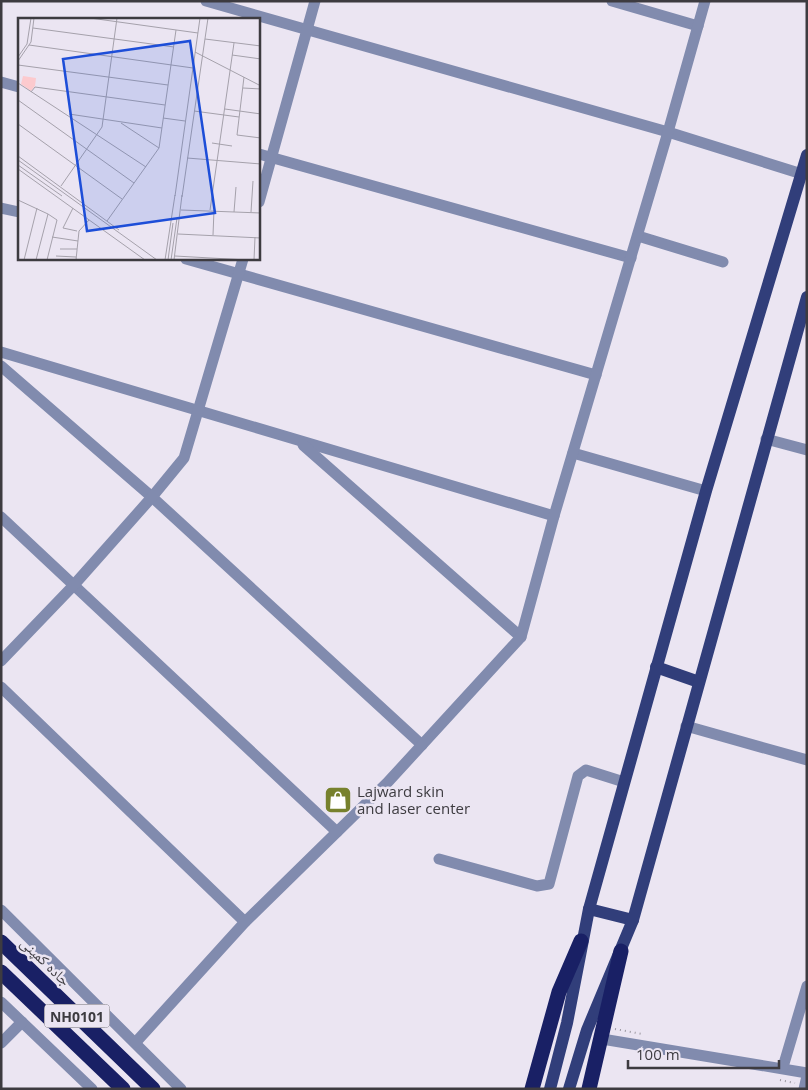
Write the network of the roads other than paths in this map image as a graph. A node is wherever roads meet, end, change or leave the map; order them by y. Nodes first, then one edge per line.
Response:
1 (206, 1) edge
2 (315, 1) edge
3 (612, 1) edge
4 (705, 1) edge
5 (698, 26) junction
6 (307, 30) junction
7 (1, 82) edge
8 (18, 87) edge
9 (668, 132) junction
10 (260, 154) edge
11 (807, 155) edge
12 (271, 158) junction
13 (802, 174) junction
14 (260, 198) edge
15 (1, 208) edge
16 (18, 212) edge
17 (638, 236) junction
18 (631, 258) junction
19 (190, 260) edge
20 (243, 260) edge
21 (723, 262) dead end
22 (239, 273) junction
23 (807, 297) edge
24 (1, 352) edge
25 (1, 366) edge
26 (596, 375) junction
27 (199, 410) junction
28 (766, 439) junction
29 (300, 442) junction
30 (807, 450) edge
31 (573, 453) junction
32 (706, 491) junction
33 (152, 497) junction
34 (554, 516) junction
35 (1, 517) edge
36 (73, 586) junction
37 (521, 637) junction
38 (1, 661) edge
39 (656, 666) junction
40 (699, 682) junction
41 (1, 687) edge
42 (686, 726) junction
43 (422, 745) junction
44 (807, 760) edge
45 (624, 782) junction
46 (338, 832) junction
47 (438, 859) dead end
48 (589, 909) junction
49 (1, 910) edge
50 (633, 920) junction
51 (245, 922) junction
52 (581, 941) junction
53 (1, 942) edge
54 (621, 951) junction
55 (1, 972) edge
56 (807, 986) edge
57 (1, 1002) edge
58 (22, 1022) junction
59 (602, 1039) junction
60 (136, 1042) junction
61 (1, 1043) edge
62 (783, 1067) junction
63 (807, 1074) edge
64 (92, 1089) edge
65 (123, 1089) edge
66 (153, 1089) edge
67 (181, 1089) edge
68 (532, 1089) edge
69 (550, 1089) edge
70 (568, 1089) edge
71 (589, 1089) edge
72 (804, 1089) edge

1 - 6 street
2 - 6 street
3 - 5 street
4 - 5 street
5 - 9 street
6 - 9 street
6 - 12 street
7 - 8 street
9 - 13 street
9 - 17 street
10 - 12 street
11 - 13 main road
12 - 14 street
12 - 18 street
13 - 32 main road
15 - 16 street
17 - 18 street
17 - 21 street
18 - 26 street
19 - 22 street
20 - 22 street
22 - 26 street
22 - 27 street
23 - 28 main road
24 - 27 street
25 - 33 street
26 - 31 street
27 - 29 street
27 - 33 street
28 - 30 street
28 - 40 main road
29 - 34 street
29 - 37 street
31 - 32 street
31 - 34 street
32 - 39 main road
33 - 36 street
33 - 43 street
34 - 37 street
35 - 36 street
36 - 38 street
36 - 46 street
37 - 43 street
39 - 40 main road
39 - 45 main road
40 - 42 main road
41 - 51 street
42 - 44 street
42 - 50 main road
43 - 46 street
45 - 47 street
45 - 48 main road
46 - 51 street
48 - 50 main road
48 - 52 main road
49 - 60 street
50 - 54 main road
51 - 60 street
52 - 68 highway
52 - 69 main road
53 - 66 highway, جاده کمپنی / NH0101
54 - 59 highway
54 - 70 main road
55 - 65 highway, NH0101
56 - 62 street
57 - 58 street
58 - 61 street
58 - 64 street
59 - 62 street
59 - 71 highway
60 - 67 street
62 - 63 street
63 - 72 street

